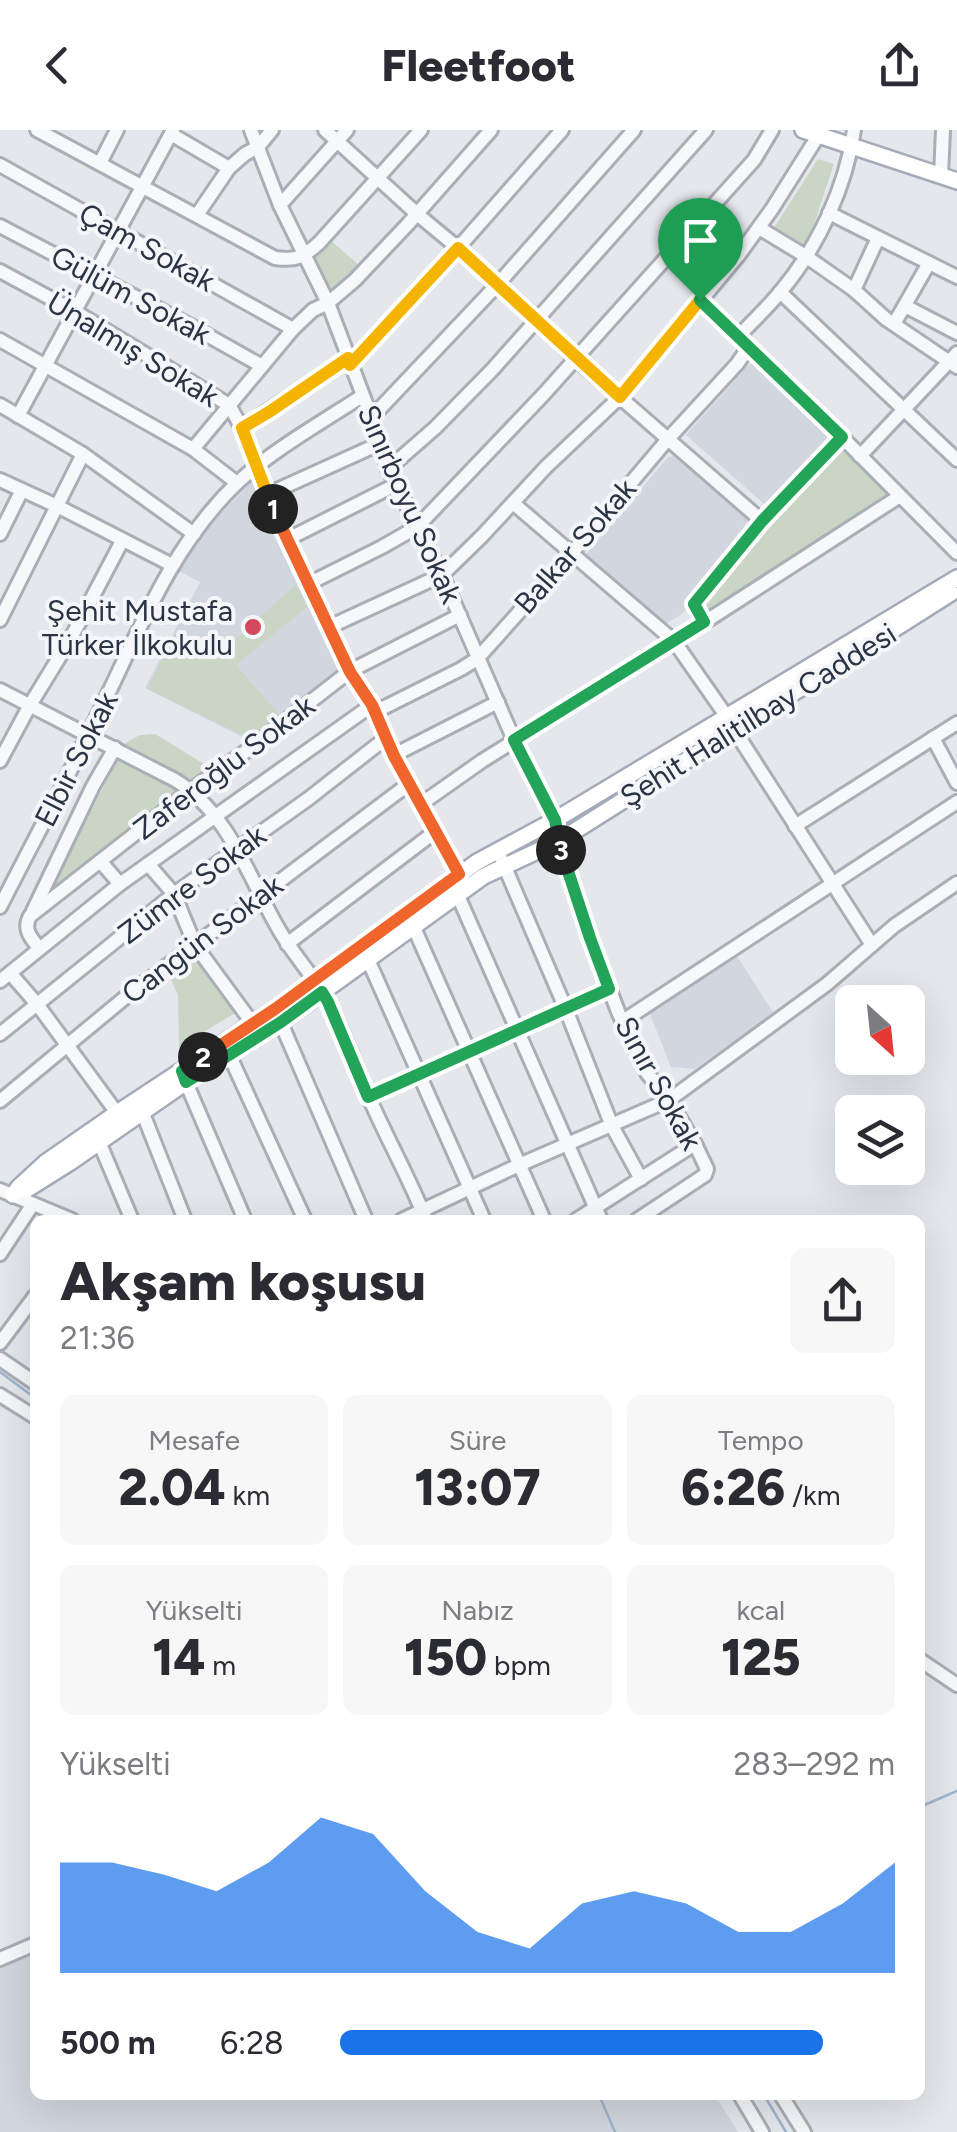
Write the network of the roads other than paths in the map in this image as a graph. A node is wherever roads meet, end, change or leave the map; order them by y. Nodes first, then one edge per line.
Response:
1 (38, 130) edge
2 (117, 130) edge
3 (251, 130) edge
4 (272, 130) edge
5 (325, 130) edge
6 (421, 130) edge
7 (491, 130) edge
8 (562, 130) edge
9 (634, 130) edge
10 (706, 130) edge
11 (772, 130) edge
12 (172, 132) edge
13 (948, 132) edge
14 (811, 133) edge
15 (57, 134) edge
16 (342, 135) edge
17 (853, 138) edge
18 (258, 147) junction
19 (100, 163) junction
20 (0, 166) edge
21 (229, 168) junction
22 (377, 177) junction
23 (949, 178) edge
24 (142, 186) junction
25 (280, 205) junction
26 (829, 213) junction
27 (417, 214) junction
28 (197, 215) junction
29 (0, 226) edge
30 (759, 228) junction
31 (118, 230) junction
32 (878, 238) junction
33 (458, 248) junction
34 (806, 256) junction
35 (304, 257) junction
36 (928, 263) junction
37 (0, 271) edge
38 (94, 274) junction
39 (957, 277) edge
40 (498, 284) junction
41 (854, 290) junction
42 (780, 292) junction
43 (700, 300) junction
44 (328, 303) junction
45 (904, 306) junction
46 (74, 312) junction
47 (538, 320) junction
48 (894, 324) junction
49 (293, 330) junction
50 (957, 333) edge
51 (738, 336) junction
52 (0, 340) edge
53 (749, 347) junction
54 (576, 359) junction
55 (954, 360) edge
56 (349, 362) junction
57 (46, 365) junction
58 (262, 366) junction
59 (362, 396) junction
60 (620, 397) junction
61 (0, 405) edge
62 (228, 405) junction
63 (905, 409) junction
64 (18, 416) junction
65 (371, 418) junction
66 (242, 428) junction
67 (842, 437) junction
68 (668, 439) junction
69 (380, 443) junction
70 (193, 449) junction
71 (84, 454) junction
72 (860, 456) junction
73 (957, 460) edge
74 (258, 468) junction
75 (388, 469) junction
76 (0, 480) edge
77 (237, 484) junction
78 (395, 485) junction
79 (22, 490) junction
80 (266, 495) junction
81 (900, 496) junction
82 (513, 503) junction
83 (59, 507) junction
84 (762, 521) junction
85 (417, 527) junction
86 (0, 534) edge
87 (194, 534) junction
88 (288, 539) junction
89 (122, 540) junction
90 (957, 552) edge
91 (570, 554) junction
92 (172, 565) junction
93 (442, 575) junction
94 (957, 578) edge
95 (308, 584) junction
96 (957, 588) edge
97 (460, 615) junction
98 (0, 620) edge
99 (704, 622) junction
100 (328, 627) junction
101 (674, 641) junction
102 (477, 658) junction
103 (350, 672) junction
104 (0, 690) edge
105 (498, 702) junction
106 (30, 706) junction
107 (374, 708) junction
108 (957, 723) edge
109 (731, 724) junction
110 (89, 735) junction
111 (386, 738) junction
112 (933, 738) junction
113 (514, 740) junction
114 (115, 748) junction
115 (394, 756) junction
116 (0, 761) edge
117 (957, 783) edge
118 (410, 784) junction
119 (192, 790) junction
120 (957, 802) edge
121 (422, 804) junction
122 (215, 816) junction
123 (555, 820) junction
124 (795, 826) junction
125 (436, 831) junction
126 (559, 841) junction
127 (238, 848) junction
128 (501, 859) junction
129 (100, 861) junction
130 (148, 864) junction
131 (456, 883) junction
132 (957, 883) edge
133 (120, 884) junction
134 (832, 884) junction
135 (174, 894) junction
136 (259, 894) junction
137 (0, 908) edge
138 (30, 916) junction
139 (410, 920) junction
140 (195, 944) junction
141 (287, 944) junction
142 (872, 945) junction
143 (38, 948) junction
144 (365, 952) junction
145 (5, 977) edge
146 (318, 986) junction
147 (609, 989) junction
148 (37, 1004) junction
149 (565, 1007) junction
150 (278, 1016) junction
151 (622, 1021) junction
152 (252, 1024) junction
153 (516, 1029) junction
154 (0, 1034) edge
155 (66, 1045) junction
156 (227, 1049) junction
157 (468, 1050) junction
158 (419, 1073) junction
159 (184, 1077) junction
160 (368, 1097) junction
161 (669, 1100) junction
162 (0, 1101) edge
163 (140, 1106) junction
164 (117, 1113) junction
165 (612, 1126) junction
166 (96, 1136) junction
167 (566, 1144) junction
168 (696, 1144) junction
169 (519, 1165) junction
170 (641, 1179) junction
171 (471, 1188) junction
172 (7, 1193) edge
173 (33, 1204) junction
174 (598, 1214) edge
175 (60, 1215) edge
176 (130, 1215) edge
177 (183, 1215) edge
178 (243, 1215) edge
179 (304, 1215) edge
180 (364, 1215) edge
181 (424, 1215) edge
182 (426, 1215) edge
183 (482, 1215) edge
184 (542, 1215) edge
185 (645, 1215) edge
186 (0, 1254) edge
187 (30, 1303) edge
188 (0, 1343) edge
189 (0, 1358) edge
190 (30, 1379) edge
191 (0, 1395) edge
192 (30, 1413) edge
193 (925, 1663) edge
194 (957, 1684) edge
195 (30, 1946) edge
196 (0, 1959) edge
197 (743, 2100) edge
198 (785, 2100) edge
199 (762, 2132) edge
200 (804, 2132) edge

1 - 15 street
2 - 19 street
3 - 18 street, Sınırboyu Sokak
4 - 18 street
5 - 16 street
6 - 22 street
7 - 27 street
8 - 33 street
9 - 40 street
10 - 47 street
11 - 54 street
12 - 21 street
12 - 24 street
13 - 23 street
14 - 17 main road
14 - 30 street
15 - 19 street
16 - 22 street
16 - 25 street
17 - 23 main road
17 - 26 street
18 - 21 street
18 - 25 street, Sınırboyu Sokak
19 - 24 street
20 - 31 street, Çam Sokak
21 - 28 street
22 - 27 street
22 - 35 street
24 - 28 street
24 - 31 street
25 - 35 street, Sınırboyu Sokak
26 - 32 street
26 - 34 street
27 - 33 street
27 - 44 street
28 - 35 street
29 - 38 street, Gülüm Sokak
30 - 34 street
30 - 43 street
31 - 38 street
31 - 49 street, Çam Sokak
32 - 36 street
32 - 41 street
33 - 40 street
33 - 56 street
34 - 41 street
34 - 42 street
35 - 44 street, Sınırboyu Sokak
36 - 39 street
36 - 45 street
37 - 46 street, Ünalmış Sokak
38 - 46 street
38 - 58 street, Gülüm Sokak
40 - 47 street
40 - 65 street
41 - 48 street
42 - 51 street
42 - 63 street
43 - 51 street
43 - 60 street
44 - 49 street
44 - 56 street, Sınırboyu Sokak
45 - 48 street
45 - 50 street
46 - 57 street
46 - 62 street, Ünalmış Sokak
47 - 54 street
47 - 75 street
48 - 55 street
49 - 58 street
51 - 53 street
52 - 57 street
53 - 67 street
53 - 68 street, Balkar Sokak
54 - 60 street
54 - 85 street
55 - 63 street
56 - 59 street, Sınırboyu Sokak
56 - 66 street
57 - 64 street
57 - 70 street
58 - 62 street
59 - 65 street, Sınırboyu Sokak
59 - 74 street, Elbir Sokak
60 - 68 street
60 - 82 street
61 - 64 street
62 - 66 street, Ünalmış Sokak
62 - 70 street
63 - 72 street
63 - 73 street
64 - 71 street
65 - 69 street, Sınırboyu Sokak
66 - 74 street, Ünalmış Sokak
67 - 72 street
67 - 84 street
68 - 84 street
68 - 91 street, Balkar Sokak
69 - 75 street, Sınırboyu Sokak
69 - 80 street
70 - 77 street
71 - 83 street
71 - 87 street
72 - 81 street
74 - 77 street, Elbir Sokak
74 - 80 street, Ünalmış Sokak
75 - 78 street, Sınırboyu Sokak
76 - 79 street
77 - 87 street, Elbir Sokak
78 - 85 street, Sınırboyu Sokak
78 - 88 street
79 - 83 street
79 - 86 street
80 - 88 street, Ünalmış Sokak
81 - 90 street
81 - 99 street
82 - 91 street
82 - 93 street
83 - 89 street
83 - 98 street
84 - 99 street
85 - 93 street, Sınırboyu Sokak
85 - 95 street
87 - 92 street, Elbir Sokak
88 - 95 street, Ünalmış Sokak
89 - 92 street
89 - 106 street
91 - 101 street
91 - 102 street, Balkar Sokak
92 - 110 street, Elbir Sokak
93 - 97 street, Sınırboyu Sokak
93 - 100 street
94 - 109 main road, Şehit Halitilbay Caddesi
95 - 100 street, Ünalmış Sokak
96 - 109 main road, Şehit Halitilbay Caddesi
97 - 102 street, Sınırboyu Sokak
97 - 103 street, Zaferoğlu Sokak
99 - 101 street
100 - 103 street, Ünalmış Sokak
101 - 109 street
101 - 113 street
102 - 105 street, Sınırboyu Sokak
102 - 107 street, Balkar Sokak
103 - 107 street, Ünalmış Sokak
103 - 119 street, Zaferoğlu Sokak
104 - 106 street
105 - 113 street, Sınırboyu Sokak
105 - 115 street
106 - 110 street
106 - 116 street
107 - 111 street, Ünalmış Sokak
107 - 122 street, Balkar Sokak
108 - 112 street
109 - 123 main road, Şehit Halitilbay Caddesi
109 - 124 street
109 - 126 main road, Şehit Halitilbay Caddesi
110 - 114 street
110 - 137 street, Elbir Sokak
111 - 115 street, Ünalmış Sokak
111 - 127 street, Zümre Sokak
112 - 117 street
112 - 124 street
113 - 121 street
113 - 123 street, Sınırboyu Sokak
114 - 119 street
114 - 138 street
115 - 118 street, Ünalmış Sokak
118 - 121 street, Ünalmış Sokak
118 - 136 street, Cangün Sokak
119 - 122 street
119 - 129 street, Zaferoğlu Sokak
120 - 134 street
121 - 125 street, Ünalmış Sokak
122 - 127 street
122 - 130 street, Balkar Sokak
123 - 126 street, Sınır Sokak
123 - 128 main road, Şehit Halitilbay Caddesi
124 - 134 street
125 - 131 street, Ünalmış Sokak
125 - 141 street
126 - 128 main road, Şehit Halitilbay Caddesi
126 - 147 street, Sınır Sokak
127 - 135 street, Zümre Sokak
127 - 136 street
128 - 131 main road
128 - 149 street
129 - 133 street
129 - 138 street, Zaferoğlu Sokak
130 - 133 street, Balkar Sokak
130 - 135 street
131 - 139 main road
131 - 153 street, Ünalmış Sokak
132 - 142 street
133 - 143 street, Balkar Sokak
134 - 142 street
134 - 151 street
135 - 140 street
135 - 148 street, Zümre Sokak
136 - 140 street, Cangün Sokak
136 - 141 street
138 - 143 street
139 - 144 main road
139 - 157 street
140 - 152 street
140 - 155 street, Cangün Sokak
141 - 146 street
142 - 161 street
143 - 145 street, Balkar Sokak
144 - 146 main road
144 - 158 street
145 - 148 street
146 - 150 main road
146 - 160 street
147 - 149 street
147 - 151 street, Sınır Sokak
148 - 154 street, Zümre Sokak
148 - 155 street
149 - 153 street
149 - 165 street
150 - 152 main road
150 - 156 main road
150 - 180 street
151 - 161 street, Sınır Sokak
152 - 156 main road
153 - 157 street
153 - 167 street, Ünalmış Sokak
155 - 162 street, Cangün Sokak
155 - 164 street
156 - 159 main road
156 - 179 street
157 - 158 street
157 - 169 street
158 - 160 street
158 - 171 street
159 - 163 main road
159 - 178 street
160 - 181 street
161 - 165 street
161 - 168 street, Sınır Sokak
163 - 164 main road
163 - 166 main road
163 - 177 street
164 - 166 main road
165 - 167 street
165 - 170 street
166 - 172 main road
166 - 176 street
167 - 169 street
167 - 174 street, Ünalmış Sokak
168 - 170 street
168 - 185 street, Sınır Sokak
169 - 171 street
169 - 184 street
170 - 174 street
171 - 182 street
171 - 183 street
172 - 173 street
173 - 175 street
173 - 186 street
187 - 188 street
189 - 190 street
191 - 192 street
193 - 194 street
195 - 196 street
197 - 199 street
198 - 200 street

